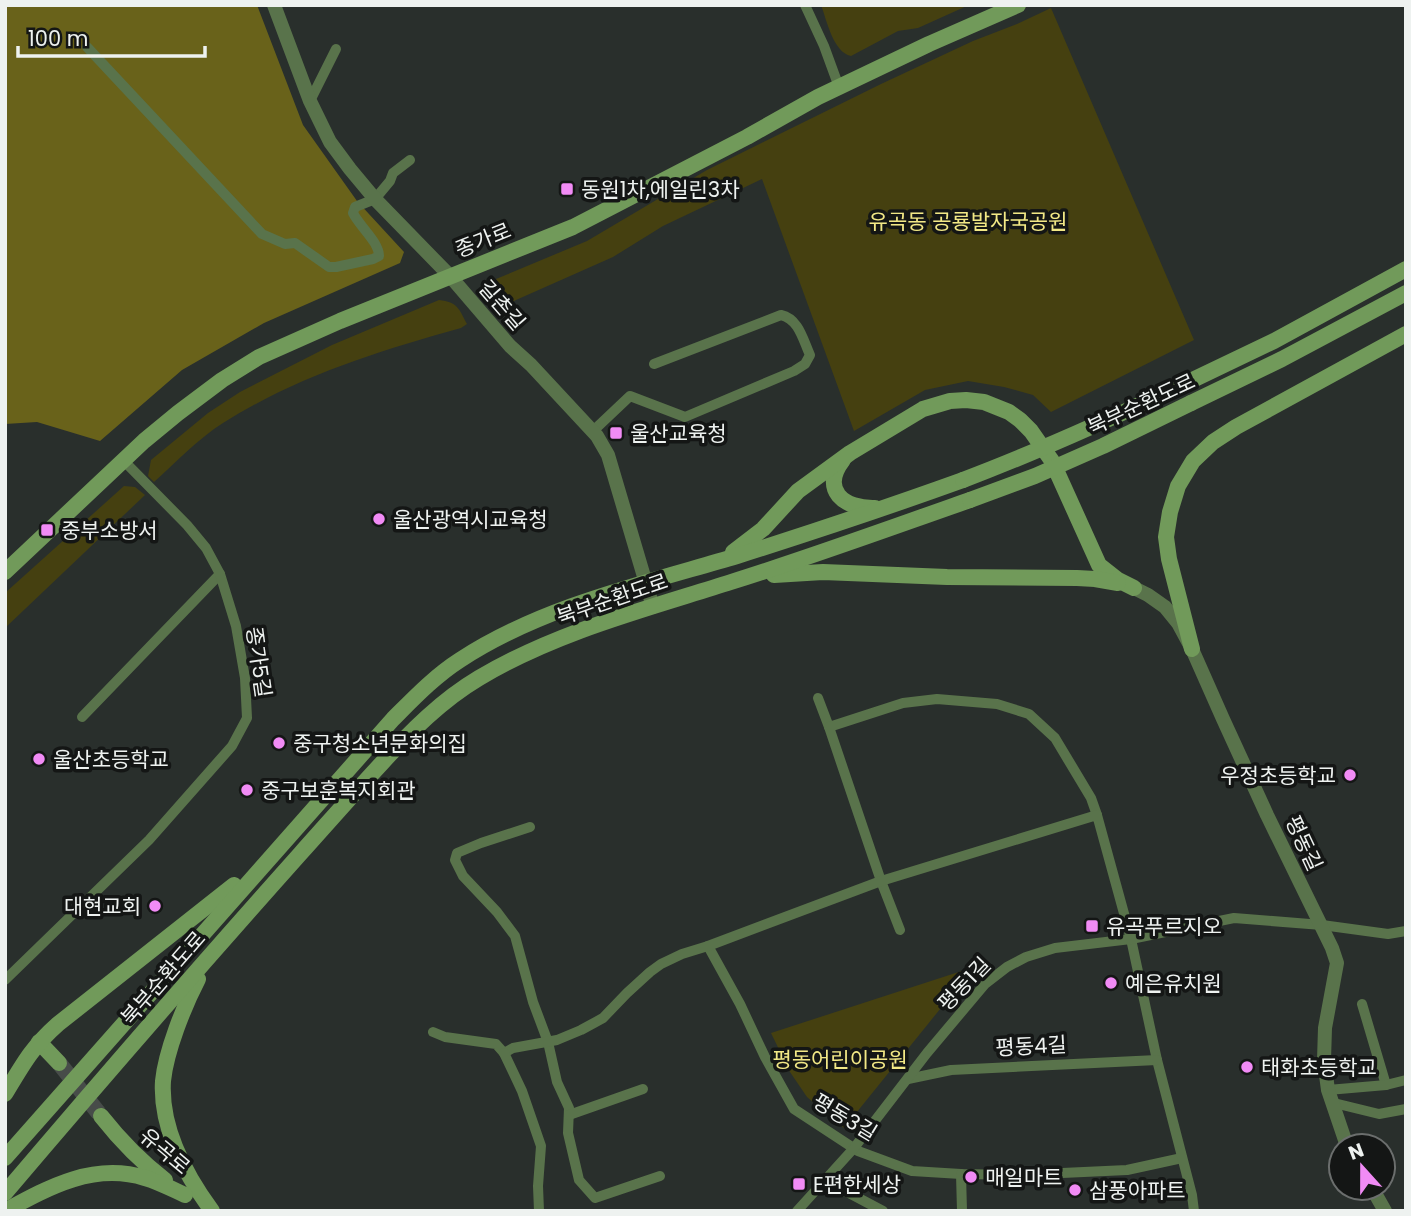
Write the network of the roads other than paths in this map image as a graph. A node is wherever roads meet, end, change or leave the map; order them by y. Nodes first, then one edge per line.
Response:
1 (274, 5) edge
2 (805, 5) edge
3 (1018, 5) edge
4 (87, 47) dead end
5 (336, 49) dead end
6 (839, 87) junction
7 (310, 101) junction
8 (410, 160) dead end
9 (375, 199) junction
10 (1406, 269) edge
11 (450, 276) junction
12 (1406, 293) edge
13 (1406, 334) edge
14 (654, 365) dead end
15 (658, 395) dead end
16 (644, 401) junction
17 (593, 431) junction
18 (850, 453) junction
19 (123, 460) junction
20 (885, 508) junction
21 (713, 563) junction
22 (5, 572) edge
23 (220, 573) junction
24 (740, 579) junction
25 (646, 583) junction
26 (1134, 588) junction
27 (653, 607) junction
28 (1192, 649) junction
29 (818, 698) dead end
30 (82, 717) dead end
31 (829, 727) junction
32 (1097, 815) junction
33 (530, 827) dead end
34 (272, 854) junction
35 (881, 881) junction
36 (1322, 925) junction
37 (900, 930) dead end
38 (1406, 930) edge
39 (1131, 939) junction
40 (708, 946) junction
41 (208, 959) junction
42 (5, 979) edge
43 (1362, 1004) dead end
44 (433, 1032) dead end
45 (38, 1042) junction
46 (548, 1042) junction
47 (504, 1053) junction
48 (1157, 1060) junction
49 (59, 1063) tunnel mouth
50 (908, 1079) junction
51 (1406, 1080) edge
52 (1386, 1086) junction
53 (643, 1089) dead end
54 (5, 1094) edge
55 (1331, 1096) junction
56 (1406, 1109) edge
57 (569, 1115) junction
58 (101, 1116) tunnel mouth
59 (1343, 1132) edge
60 (854, 1148) junction
61 (5, 1158) edge
62 (1182, 1158) junction
63 (961, 1174) junction
64 (660, 1176) dead end
65 (821, 1186) junction
66 (5, 1193) edge
67 (185, 1195) junction
68 (5, 1211) edge
69 (211, 1211) edge
70 (539, 1211) edge
71 (797, 1211) edge
72 (883, 1211) edge
73 (962, 1211) edge
74 (1194, 1211) edge

1 - 7 street, 길촌길
2 - 6 street
3 - 6 main road, 종가로
4 - 9 street
5 - 7 street
6 - 11 main road, 종가로
7 - 9 street, 길촌길
8 - 9 street
9 - 11 street, 길촌길
10 - 20 main road, 북부순환도로, bridge
11 - 17 street, 길촌길
11 - 19 main road, 종가로
12 - 24 main road, 북부순환도로, bridge
13 - 28 main road
14 - 16 street
15 - 16 street
16 - 17 street
17 - 25 street, 길촌길
18 - 20 main road
18 - 21 main road
18 - 26 main road
19 - 22 main road, 종가로
19 - 23 street, 종가5길
20 - 21 main road, 북부순환도로
21 - 25 main road, 북부순환도로
23 - 30 street
23 - 42 street, 종가5길
24 - 26 main road
24 - 27 main road, 북부순환도로
25 - 27 street, 길촌길
25 - 34 main road, 북부순환도로
26 - 28 street, 평동길
27 - 41 main road, 북부순환도로
28 - 36 street, 평동길
29 - 31 street
31 - 32 street
31 - 35 street
32 - 35 street
32 - 39 street
33 - 46 street
34 - 45 main road
34 - 61 main road, 북부순환도로
35 - 37 street
35 - 40 street
36 - 38 street, 평동1길
36 - 39 street, 평동1길
36 - 55 street, 평동길
39 - 48 street
39 - 50 street, 평동1길
40 - 46 street
40 - 60 street, 평동3길
41 - 66 main road, 북부순환도로
41 - 69 main road
43 - 52 street
44 - 47 street
45 - 49 main road
45 - 54 main road
46 - 47 street
46 - 57 street
47 - 70 street
48 - 50 street, 평동4길
48 - 62 street
50 - 60 street, 평동1길
51 - 52 street
52 - 55 street
53 - 57 street
55 - 56 street
55 - 59 street, 평동길
57 - 64 street
58 - 67 main road, 유곡로
60 - 63 street, 평동3길
60 - 65 street, 평동1길
62 - 63 street, 평동3길
62 - 74 street
63 - 73 street
65 - 71 street, 평동1길
65 - 72 street
67 - 68 main road
67 - 69 main road, 유곡로

